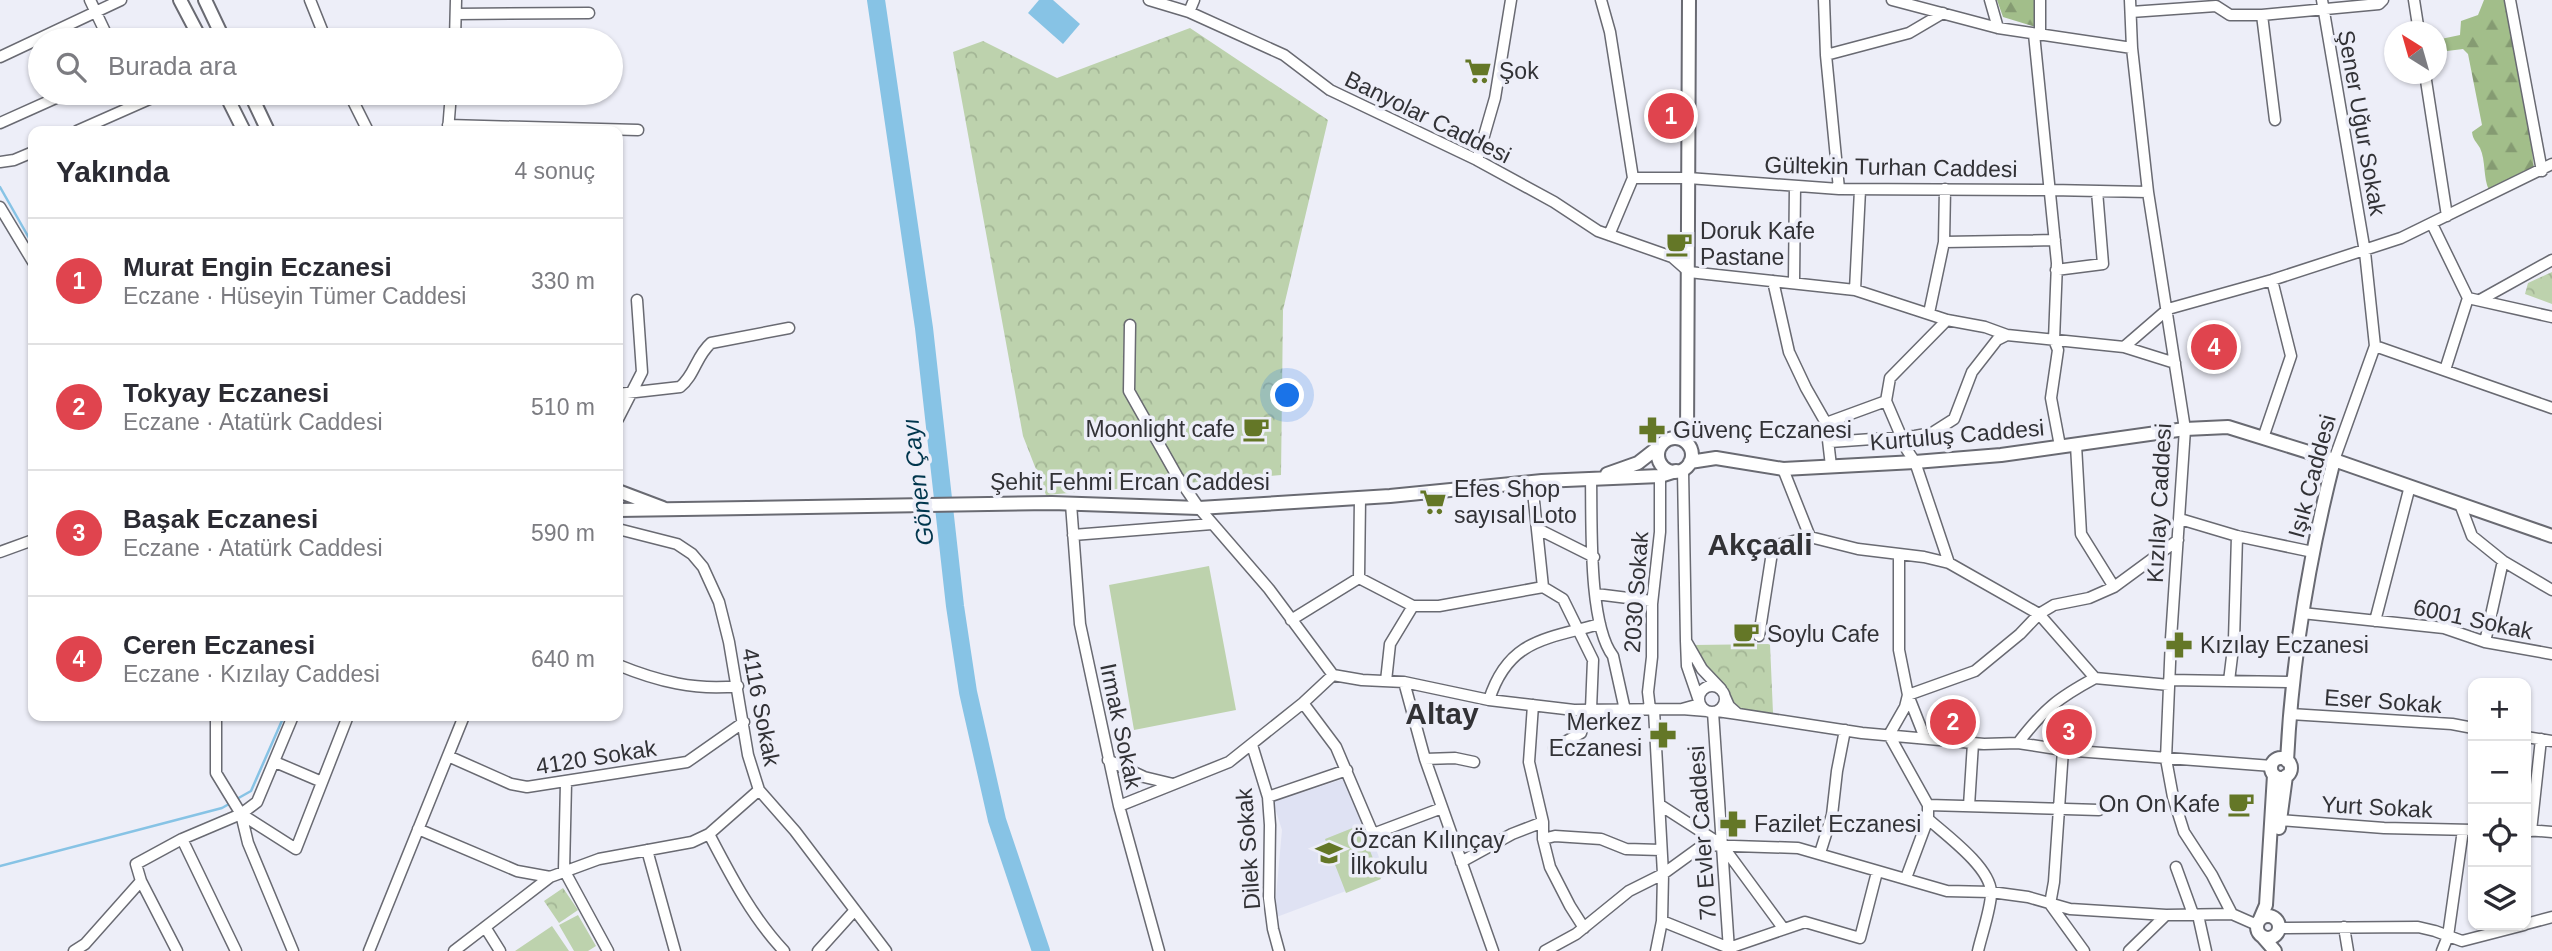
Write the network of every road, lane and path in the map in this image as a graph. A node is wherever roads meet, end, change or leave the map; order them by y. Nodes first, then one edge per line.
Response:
1 (90, 0) edge
2 (121, 0) edge
3 (180, 0) edge
4 (205, 0) edge
5 (310, 0) edge
6 (456, 0) edge
7 (1149, 0) edge
8 (1194, 0) edge
9 (1511, 0) edge
10 (1601, 0) edge
11 (1689, 0) edge
12 (1824, 0) edge
13 (1892, 0) edge
14 (1990, 0) edge
15 (2040, 0) edge
16 (2130, 0) edge
17 (2383, 0) edge
18 (2414, 0) edge
19 (2510, 0) edge
20 (1907, 1) edge
21 (2216, 3) edge
22 (2322, 5) edge
23 (95, 11) junction
24 (1189, 12) junction
25 (2131, 12) junction
26 (589, 13) dead end
27 (1943, 13) junction
28 (456, 14) junction
29 (2262, 15) junction
30 (2417, 21) edge
31 (60, 28) edge
32 (103, 28) edge
33 (194, 28) edge
34 (218, 28) edge
35 (321, 28) edge
36 (455, 28) edge
37 (1998, 28) junction
38 (2037, 35) junction
39 (28, 43) edge
40 (2132, 48) junction
41 (1826, 55) junction
42 (0, 57) edge
43 (2427, 84) edge
44 (40, 105) edge
45 (136, 105) edge
46 (231, 105) edge
47 (256, 105) edge
48 (355, 105) edge
49 (450, 105) edge
50 (2275, 120) dead end
51 (0, 123) edge
52 (88, 126) edge
53 (242, 126) edge
54 (266, 126) edge
55 (366, 126) edge
56 (448, 126) edge
57 (623, 130) edge
58 (638, 130) dead end
59 (28, 154) edge
60 (1477, 160) junction
61 (0, 162) edge
62 (2552, 164) edge
63 (2542, 171) junction
64 (1633, 178) junction
65 (1688, 178) junction
66 (1795, 186) junction
67 (1839, 189) junction
68 (1945, 189) junction
69 (1860, 190) junction
70 (2050, 190) junction
71 (2097, 191) junction
72 (2148, 192) junction
73 (0, 207) edge
74 (2447, 216) junction
75 (2432, 224) junction
76 (1609, 235) junction
77 (2055, 240) junction
78 (1944, 242) junction
79 (2365, 251) junction
80 (28, 254) edge
81 (2552, 260) edge
82 (2056, 270) junction
83 (1689, 272) junction
84 (2272, 280) junction
85 (1773, 281) junction
86 (1794, 282) junction
87 (1855, 290) junction
88 (2468, 298) junction
89 (637, 300) dead end
90 (2480, 300) junction
91 (2168, 309) junction
92 (1929, 313) junction
93 (2552, 317) edge
94 (1947, 320) junction
95 (1130, 325) dead end
96 (789, 328) dead end
97 (2007, 335) junction
98 (2054, 340) junction
99 (2375, 346) junction
100 (2124, 347) junction
101 (2175, 363) junction
102 (2445, 370) junction
103 (632, 392) junction
104 (623, 393) edge
105 (1886, 401) junction
106 (1688, 403) junction
107 (2552, 408) edge
108 (623, 409) edge
109 (1826, 424) junction
110 (2185, 429) junction
111 (1900, 437) junction
112 (2263, 438) junction
113 (1666, 442) junction
114 (1687, 442) junction
115 (1830, 442) junction
116 (2076, 445) junction
117 (2060, 446) junction
118 (2334, 460) junction
119 (1916, 462) junction
120 (1831, 466) junction
121 (1683, 468) junction
122 (1783, 469) junction
123 (1660, 477) junction
124 (1591, 479) junction
125 (1532, 482) junction
126 (2410, 486) junction
127 (623, 493) edge
128 (1360, 498) junction
129 (1071, 504) junction
130 (2460, 504) junction
131 (1199, 508) junction
132 (623, 510) edge
133 (669, 510) junction
134 (2180, 519) junction
135 (1212, 524) junction
136 (1538, 529) junction
137 (623, 530) edge
138 (1073, 534) junction
139 (2236, 536) junction
140 (2552, 536) edge
141 (1810, 537) junction
142 (2178, 540) junction
143 (28, 542) edge
144 (0, 552) edge
145 (2313, 552) junction
146 (1899, 555) junction
147 (1594, 557) junction
148 (2503, 561) junction
149 (1949, 563) junction
150 (1359, 578) junction
151 (1543, 587) junction
152 (2114, 587) junction
153 (2552, 590) edge
154 (1596, 594) junction
155 (1653, 601) junction
156 (1413, 606) junction
157 (2302, 612) junction
158 (2039, 614) junction
159 (1291, 620) junction
160 (2375, 621) junction
161 (1600, 624) junction
162 (1577, 630) junction
163 (1759, 636) dead end
164 (1686, 640) junction
165 (2485, 642) junction
166 (2552, 654) edge
167 (623, 667) edge
168 (1333, 675) junction
169 (2095, 678) junction
170 (1386, 681) junction
171 (2229, 681) junction
172 (1404, 682) junction
173 (2294, 682) junction
174 (2169, 683) junction
175 (738, 686) junction
176 (1723, 693) junction
177 (1908, 695) junction
178 (1489, 700) junction
179 (1303, 703) junction
180 (1533, 705) junction
181 (1708, 708) junction
182 (1589, 710) junction
183 (1625, 710) junction
184 (1652, 710) junction
185 (1738, 714) junction
186 (2290, 714) junction
187 (216, 721) edge
188 (291, 721) edge
189 (346, 721) edge
190 (462, 721) edge
191 (744, 723) junction
192 (2468, 727) edge
193 (1845, 730) junction
194 (1889, 735) junction
195 (1925, 738) junction
196 (2547, 740) edge
197 (1973, 743) junction
198 (2018, 743) junction
199 (1252, 745) junction
200 (1554, 748) dead end
201 (2063, 750) junction
202 (448, 756) junction
203 (1426, 759) junction
204 (2166, 759) junction
205 (1108, 760) junction
206 (275, 762) junction
207 (1474, 762) dead end
208 (2279, 768) junction
209 (1347, 770) junction
210 (322, 782) junction
211 (566, 783) junction
212 (1174, 785) junction
213 (759, 790) junction
214 (1268, 797) junction
215 (1660, 805) junction
216 (1928, 805) junction
217 (236, 806) junction
218 (1119, 806) junction
219 (1969, 806) junction
220 (1442, 808) junction
221 (2058, 808) junction
222 (2099, 810) dead end
223 (2531, 817) edge
224 (1928, 819) junction
225 (2279, 820) junction
226 (1543, 822) junction
227 (418, 829) junction
228 (2468, 830) edge
229 (2531, 831) edge
230 (2552, 832) edge
231 (709, 834) junction
232 (182, 839) junction
233 (1544, 839) junction
234 (1722, 845) junction
235 (647, 850) junction
236 (1661, 850) junction
237 (1820, 853) junction
238 (1461, 862) junction
239 (2176, 867) dead end
240 (564, 870) junction
241 (1877, 872) junction
242 (1663, 874) junction
243 (550, 877) junction
244 (1906, 878) junction
245 (141, 881) junction
246 (1991, 892) junction
247 (2050, 904) junction
248 (855, 910) junction
249 (2195, 914) junction
250 (2232, 914) junction
251 (2166, 915) junction
252 (2552, 917) edge
253 (1662, 921) junction
254 (2531, 923) edge
255 (2260, 927) junction
256 (2277, 927) junction
257 (2344, 927) junction
258 (485, 928) junction
259 (1584, 928) junction
260 (1783, 928) junction
261 (2505, 930) edge
262 (2448, 936) junction
263 (2462, 941) junction
264 (87, 948) edge
265 (605, 949) edge
266 (1729, 949) edge
267 (74, 951) edge
268 (177, 951) edge
269 (236, 951) edge
270 (293, 951) edge
271 (369, 951) edge
272 (454, 951) edge
273 (500, 951) edge
274 (675, 951) edge
275 (784, 951) edge
276 (818, 951) edge
277 (886, 951) edge
278 (1159, 951) edge
279 (1279, 951) edge
280 (1493, 951) edge
281 (1545, 951) edge
282 (1656, 951) edge
283 (1978, 951) edge
284 (2084, 951) edge
285 (2129, 951) edge
286 (2206, 951) edge
287 (2275, 951) edge
288 (2281, 951) edge
289 (2348, 951) edge
290 (2442, 951) edge
291 (2472, 951) edge

1 - 23 street
2 - 23 street
3 - 33 main road
4 - 34 main road
5 - 35 street
6 - 28 street
7 - 24 street, Banyolar Caddesi
8 - 24 street
9 - 60 street
10 - 64 street
11 - 65 main road
12 - 41 street
13 - 20 street
14 - 37 street
15 - 38 street
16 - 25 street, Kızılay Caddesi
17 - 22 street
18 - 30 street
19 - 63 street
20 - 27 street
21 - 25 street
21 - 29 street
22 - 29 street
22 - 79 street, Şener Uğur Sokak
23 - 31 street
23 - 32 street
24 - 60 street, Banyolar Caddesi
25 - 40 street, Kızılay Caddesi
26 - 28 street
27 - 37 street
27 - 41 street
28 - 36 street
29 - 50 street
37 - 38 street
38 - 40 street
38 - 70 street
39 - 42 street
40 - 72 street, Kızılay Caddesi
41 - 67 street
43 - 74 street
44 - 51 street
45 - 52 street
46 - 53 main road
47 - 54 main road
48 - 55 street
49 - 56 street
57 - 58 street
59 - 61 street
60 - 76 street, Banyolar Caddesi
62 - 63 street
63 - 74 street
64 - 65 street, Gültekin Turhan Caddesi
64 - 76 street
65 - 66 street, Gültekin Turhan Caddesi
65 - 83 main road
66 - 67 street, Gültekin Turhan Caddesi
66 - 86 street
67 - 69 street, Gültekin Turhan Caddesi
68 - 69 street, Gültekin Turhan Caddesi
68 - 70 street, Gültekin Turhan Caddesi
68 - 78 street
69 - 87 street
70 - 71 street, Gültekin Turhan Caddesi
70 - 77 street
71 - 72 street, Gültekin Turhan Caddesi
71 - 82 street
72 - 91 street, Kızılay Caddesi
73 - 80 street
74 - 75 street
75 - 79 street
75 - 88 street
76 - 83 street, Banyolar Caddesi
77 - 78 street
77 - 82 street
78 - 92 street
79 - 84 street
79 - 99 street, Işık Caddesi
81 - 90 street
82 - 98 street
83 - 85 street
83 - 106 main road
84 - 91 street
84 - 112 street
85 - 86 street
85 - 109 street
86 - 87 street
87 - 92 street
88 - 90 street
88 - 102 street
89 - 103 street
90 - 93 street
91 - 100 street
91 - 101 street, Kızılay Caddesi
92 - 94 street
94 - 97 street
94 - 105 street
95 - 131 street
96 - 103 street
97 - 98 street
97 - 111 street
98 - 100 street
98 - 117 street
99 - 102 street
99 - 118 street, Işık Caddesi
100 - 101 street
101 - 110 street, Kızılay Caddesi
102 - 107 street
103 - 104 street
103 - 108 street
105 - 109 street
105 - 111 street
106 - 113 main road, Şehit Fehmi Ercan Caddesi
106 - 114 main road
109 - 115 street
110 - 112 main road, Kurtuluş Caddesi
110 - 116 main road, Kurtuluş Caddesi
110 - 134 street, Kızılay Caddesi
111 - 115 street
111 - 119 street
112 - 118 main road, Kurtuluş Caddesi
113 - 114 main road
113 - 121 main road
113 - 124 main road, Şehit Fehmi Ercan Caddesi
114 - 121 main road
115 - 120 street
116 - 117 main road, Kurtuluş Caddesi
116 - 152 street
117 - 119 main road, Kurtuluş Caddesi
118 - 126 main road, Kurtuluş Caddesi
118 - 145 main road, Işık Caddesi
119 - 120 main road, Kurtuluş Caddesi
119 - 149 street
120 - 122 main road, Kurtuluş Caddesi
121 - 122 main road, Kurtuluş Caddesi
121 - 123 main road, Şehit Fehmi Ercan Caddesi
121 - 164 street, 70 Evler Caddesi
122 - 141 street
123 - 124 main road, Şehit Fehmi Ercan Caddesi
123 - 155 street, 2030 Sokak
124 - 125 main road, Şehit Fehmi Ercan Caddesi
124 - 147 street
125 - 128 main road, Şehit Fehmi Ercan Caddesi
125 - 136 street
126 - 130 main road, Kurtuluş Caddesi
126 - 160 street
127 - 133 main road, Şehit Fehmi Ercan Caddesi
128 - 131 main road, Şehit Fehmi Ercan Caddesi
128 - 150 street
129 - 131 main road, Şehit Fehmi Ercan Caddesi
129 - 133 main road, Şehit Fehmi Ercan Caddesi
129 - 138 street, Irmak Sokak
130 - 140 main road, Kurtuluş Caddesi
130 - 148 street
131 - 135 street
132 - 133 main road, Şehit Fehmi Ercan Caddesi
134 - 139 street
134 - 142 street, Kızılay Caddesi
135 - 138 street
135 - 159 street
136 - 147 street
136 - 151 street
137 - 175 street, 4116 Sokak
138 - 205 street, Irmak Sokak
139 - 145 street
139 - 171 street
141 - 146 street
141 - 163 street
142 - 152 street
142 - 174 street, Kızılay Caddesi
143 - 144 street
145 - 157 main road, Işık Caddesi
146 - 149 street
146 - 177 street
147 - 154 street
148 - 153 street
148 - 165 street
149 - 158 street
150 - 156 street
150 - 159 street
151 - 156 street
151 - 162 street
152 - 158 street
154 - 155 street
154 - 161 street
155 - 184 street, 2030 Sokak
156 - 170 street
157 - 160 street, 6001 Sokak
157 - 173 main road, Işık Caddesi
158 - 169 street
158 - 177 street
159 - 168 street
160 - 165 street, 6001 Sokak
161 - 162 street
161 - 183 street
162 - 178 street
162 - 182 street
164 - 176 street
164 - 181 street, 70 Evler Caddesi
165 - 166 street, 6001 Sokak
167 - 175 street
168 - 170 street
168 - 179 street
169 - 174 street
169 - 198 street
170 - 172 street
171 - 173 street
171 - 174 street
172 - 178 street
172 - 203 street
173 - 186 main road, Işık Caddesi
174 - 204 street, Kızılay Caddesi
175 - 191 street, 4116 Sokak
176 - 181 street
176 - 181 street
176 - 185 street
177 - 194 street
177 - 195 street
178 - 180 street
179 - 199 street
179 - 209 street
180 - 182 street
180 - 226 street
181 - 184 street
181 - 185 street
181 - 234 street, 70 Evler Caddesi
182 - 183 street
182 - 200 street
183 - 184 street
184 - 215 street, 2030 Sokak
185 - 193 street
186 - 192 street, Eser Sokak
186 - 208 main road, Işık Caddesi
187 - 217 street
188 - 206 street
189 - 210 street
190 - 202 street
191 - 211 street, 4120 Sokak
191 - 213 street, 4116 Sokak
193 - 194 street
193 - 237 street
194 - 195 street
194 - 216 street
195 - 197 street
196 - 223 street
197 - 198 street
197 - 219 street
198 - 201 street
199 - 212 street
199 - 214 street, Dilek Sokak
201 - 204 street
201 - 221 street
202 - 211 street, 4120 Sokak
202 - 227 street
203 - 207 street
203 - 220 street
204 - 208 street
204 - 250 street, Kızılay Caddesi
205 - 212 street
205 - 218 street, Irmak Sokak
206 - 210 street
206 - 217 street
208 - 225 main road, Işık Caddesi
208 - 255 main road, Işık Caddesi
209 - 214 street
209 - 220 street
210 - 217 street
211 - 240 street
212 - 218 street
213 - 231 street
213 - 248 street, 4116 Sokak
214 - 279 street, Dilek Sokak
215 - 234 street
215 - 236 street, 2030 Sokak
216 - 219 street
216 - 224 street
217 - 232 street
217 - 270 street
218 - 278 street, Irmak Sokak
219 - 221 street
220 - 238 street
221 - 222 street
221 - 247 street
224 - 244 street
224 - 246 street
225 - 228 street, Yurt Sokak
225 - 256 main road, Işık Caddesi
226 - 233 street
226 - 238 street
227 - 243 street
227 - 271 street
228 - 262 street
229 - 230 street
231 - 235 street
231 - 275 street
232 - 245 street
232 - 269 street
233 - 236 street
233 - 259 street
234 - 237 street
234 - 242 street
234 - 260 street
234 - 266 street, 70 Evler Caddesi
235 - 240 street
235 - 274 street
236 - 242 street, 2030 Sokak
237 - 241 street
238 - 280 street
239 - 249 street
240 - 243 street
240 - 265 street
241 - 244 street
241 - 260 street
242 - 253 street, 2030 Sokak
242 - 259 street
243 - 258 street
244 - 246 street
245 - 264 street
245 - 268 street
246 - 247 street
246 - 283 street
247 - 251 street
247 - 284 street
248 - 276 street
248 - 277 street, 4116 Sokak
249 - 250 street
249 - 251 street
249 - 286 street
250 - 255 street
251 - 285 street
252 - 254 street
253 - 266 street
253 - 282 street, 2030 Sokak
255 - 256 main road
255 - 256 main road
255 - 287 main road
256 - 257 street
256 - 288 main road, Işık Caddesi
257 - 262 street
257 - 289 street
258 - 272 street
258 - 273 street
259 - 281 street
260 - 266 street
261 - 263 street
262 - 263 street
262 - 290 street
263 - 291 street
264 - 267 street

